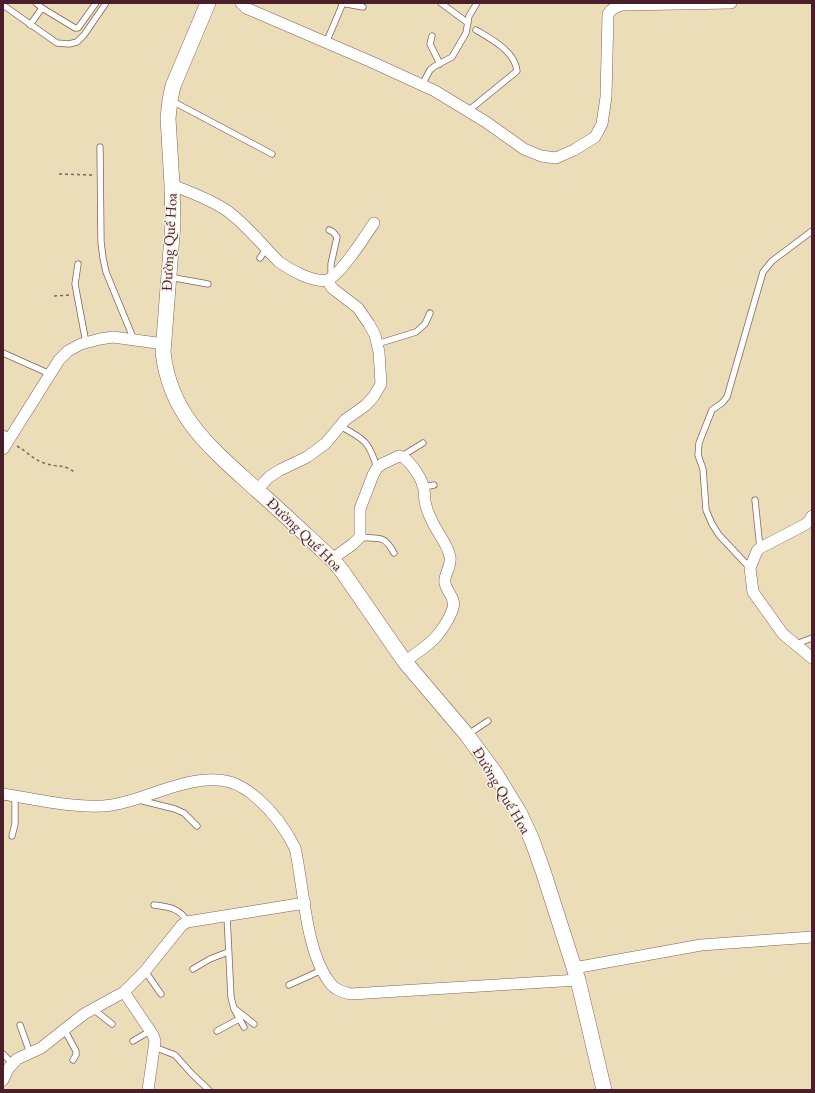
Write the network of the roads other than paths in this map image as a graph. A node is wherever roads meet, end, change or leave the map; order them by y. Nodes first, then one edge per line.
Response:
1 (36, 3) edge
2 (96, 3) edge
3 (106, 3) edge
4 (208, 3) edge
5 (240, 3) edge
6 (342, 3) edge
7 (441, 3) edge
8 (477, 3) edge
9 (731, 3) edge
10 (3, 5) edge
11 (364, 7) dead end
12 (610, 7) edge
13 (42, 8) junction
14 (468, 22) junction
15 (30, 25) junction
16 (476, 30) dead end
17 (432, 36) dead end
18 (326, 43) junction
19 (440, 64) junction
20 (422, 84) junction
21 (170, 100) junction
22 (468, 111) junction
23 (100, 147) dead end
24 (272, 154) dead end
25 (172, 185) junction
26 (374, 224) dead end
27 (329, 230) dead end
28 (812, 231) edge
29 (78, 264) dead end
30 (169, 277) junction
31 (329, 279) junction
32 (208, 284) dead end
33 (430, 313) dead end
34 (134, 340) junction
35 (86, 343) junction
36 (164, 344) junction
37 (377, 344) junction
38 (3, 353) edge
39 (51, 374) junction
40 (340, 426) junction
41 (6, 440) edge
42 (423, 443) dead end
43 (402, 456) junction
44 (377, 468) junction
45 (257, 490) junction
46 (755, 500) dead end
47 (812, 516) edge
48 (360, 537) junction
49 (759, 544) junction
50 (394, 553) dead end
51 (332, 559) junction
52 (750, 568) junction
53 (812, 638) edge
54 (795, 644) junction
55 (812, 658) edge
56 (405, 662) junction
57 (488, 721) dead end
58 (467, 735) junction
59 (3, 794) edge
60 (15, 796) junction
61 (130, 800) junction
62 (197, 826) dead end
63 (12, 836) dead end
64 (305, 903) junction
65 (154, 905) dead end
66 (227, 916) junction
67 (187, 922) junction
68 (812, 937) edge
69 (228, 952) junction
70 (193, 969) dead end
71 (322, 970) junction
72 (145, 971) junction
73 (576, 974) junction
74 (290, 985) dead end
75 (124, 992) junction
76 (161, 994) dead end
77 (234, 1009) junction
78 (93, 1010) junction
79 (239, 1019) junction
80 (112, 1024) dead end
81 (254, 1024) dead end
82 (20, 1025) dead end
83 (244, 1027) dead end
84 (64, 1029) junction
85 (150, 1031) junction
86 (217, 1031) dead end
87 (134, 1041) dead end
88 (154, 1047) junction
89 (30, 1053) junction
90 (3, 1054) edge
91 (73, 1060) dead end
92 (12, 1063) junction
93 (3, 1080) edge
94 (148, 1090) edge
95 (209, 1090) edge
96 (604, 1090) edge

1 - 13 lane
2 - 13 lane
3 - 15 lane
4 - 21 street, Đường Quế Hoa
5 - 18 street
6 - 11 lane
6 - 18 lane
7 - 14 lane
8 - 14 lane
9 - 12 street
10 - 15 lane
12 - 22 street
13 - 15 lane
14 - 19 lane
16 - 22 lane
17 - 19 lane
18 - 20 street
19 - 20 lane
20 - 22 street
21 - 24 lane
21 - 25 street, Đường Quế Hoa
23 - 34 lane
25 - 30 street, Đường Quế Hoa
25 - 31 street
26 - 31 street
27 - 31 lane
28 - 52 lane
29 - 35 lane
30 - 32 lane
30 - 36 street, Đường Quế Hoa
31 - 37 street
33 - 37 lane
34 - 35 street
34 - 36 street
35 - 39 street
36 - 45 street, Đường Quế Hoa
37 - 40 street
38 - 39 lane
39 - 41 street
40 - 44 lane
40 - 45 street
42 - 43 lane
43 - 44 street
43 - 56 street
44 - 48 street
45 - 51 street, Đường Quế Hoa
46 - 49 lane
47 - 49 street
48 - 50 lane
48 - 51 street
49 - 52 street
51 - 56 street, Đường Quế Hoa
52 - 54 street
53 - 54 lane
54 - 55 street
56 - 58 street, Đường Quế Hoa
57 - 58 lane
58 - 73 street, Đường Quế Hoa
59 - 60 street
60 - 61 street
60 - 63 lane
61 - 62 lane
61 - 64 street
64 - 66 street
64 - 71 street
65 - 67 lane
66 - 67 street
66 - 69 lane
67 - 72 street
68 - 73 street
69 - 70 lane
69 - 77 lane
71 - 73 street
71 - 74 lane
72 - 75 street
72 - 76 lane
73 - 96 street, Đường Quế Hoa
75 - 78 street
75 - 85 street
77 - 79 lane
77 - 81 lane
78 - 80 lane
78 - 84 street
79 - 83 lane
79 - 86 lane
82 - 89 lane
84 - 89 street
84 - 91 lane
85 - 87 lane
85 - 88 street
88 - 94 street
88 - 95 lane
89 - 92 street
90 - 92 lane
92 - 93 street

